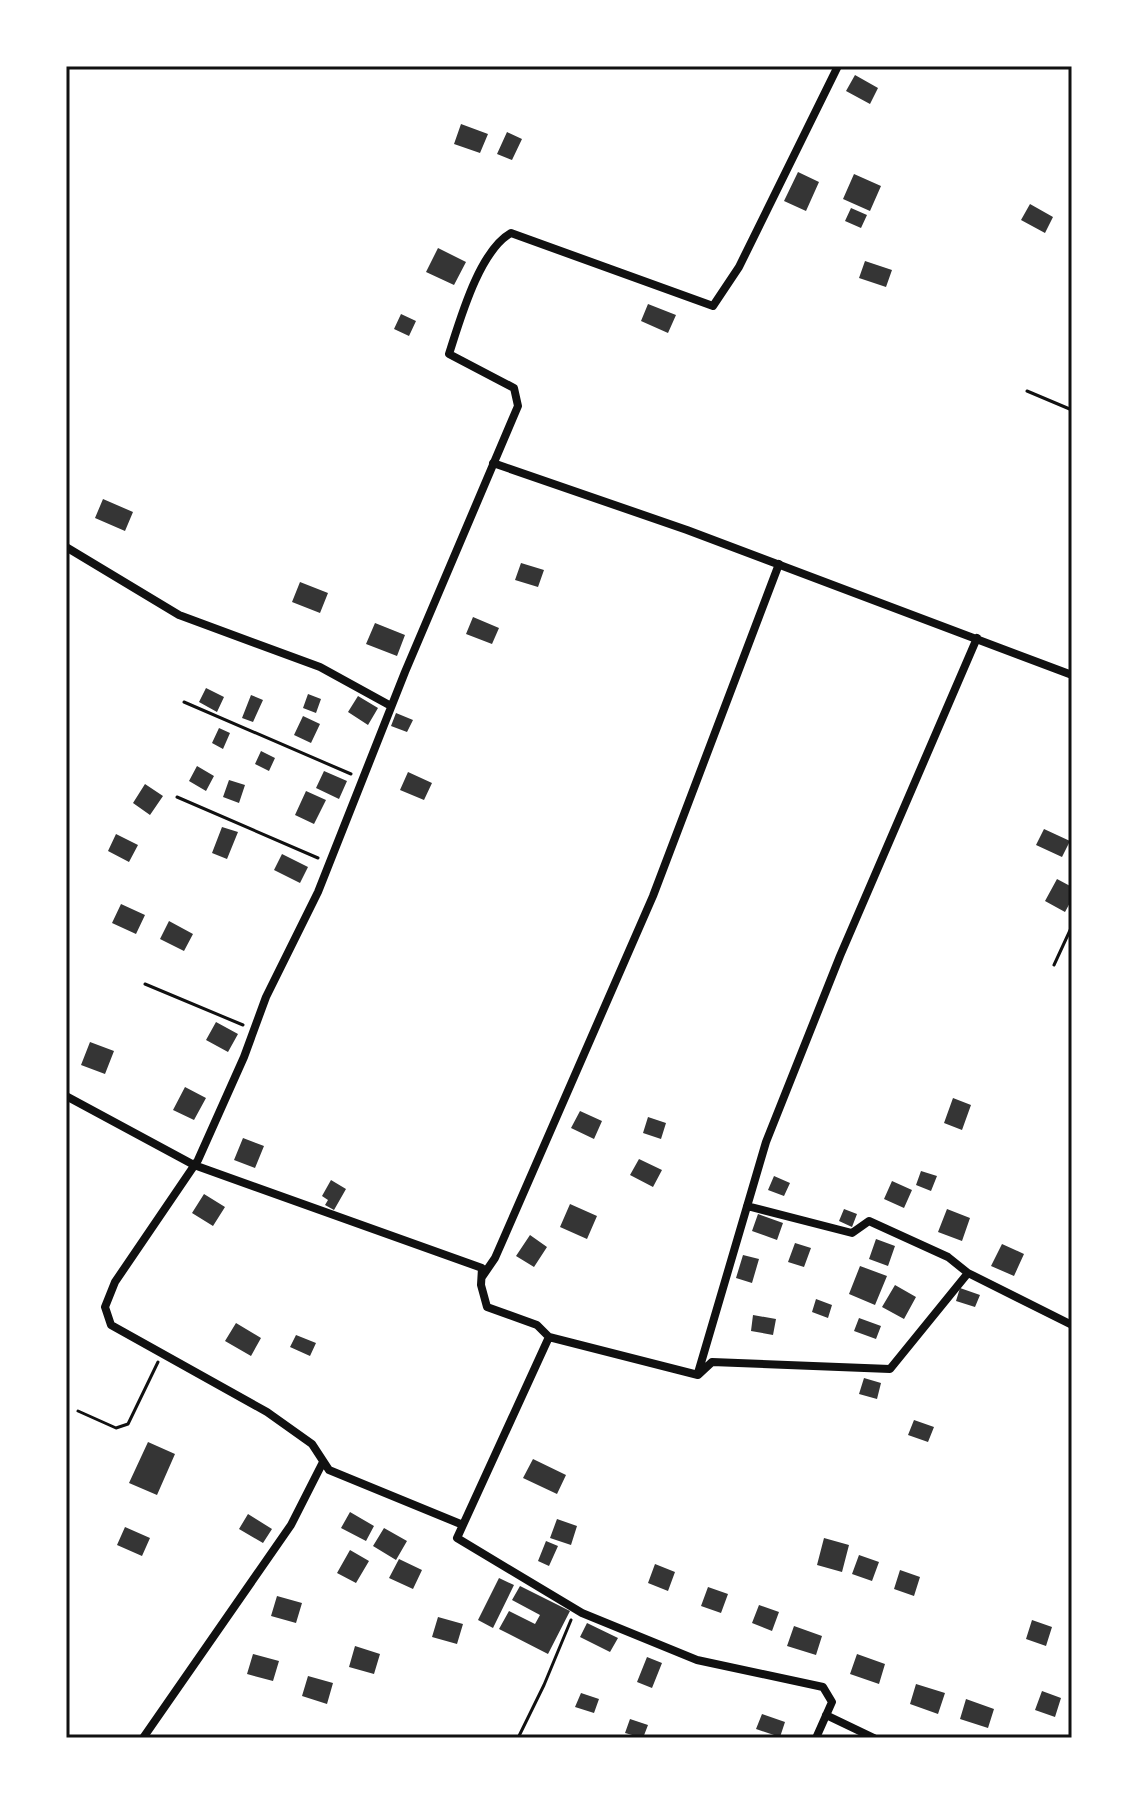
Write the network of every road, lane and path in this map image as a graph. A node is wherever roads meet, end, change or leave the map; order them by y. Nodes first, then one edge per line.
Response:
1 (838, 66) edge
2 (1027, 391) dead end
3 (1072, 410) edge
4 (493, 463) junction
5 (66, 547) edge
6 (779, 564) junction
7 (977, 638) junction
8 (1072, 675) edge
9 (184, 702) dead end
10 (391, 706) junction
11 (362, 778) junction
12 (177, 797) dead end
13 (329, 863) junction
14 (1072, 926) edge
15 (1054, 965) dead end
16 (145, 984) dead end
17 (254, 1030) junction
18 (66, 1096) edge
19 (194, 1165) junction
20 (747, 1206) junction
21 (968, 1273) junction
22 (482, 1277) junction
23 (1072, 1325) edge
24 (549, 1337) junction
25 (162, 1352) junction
26 (698, 1375) junction
27 (78, 1411) dead end
28 (323, 1462) junction
29 (463, 1525) junction
30 (575, 1609) junction
31 (826, 1715) junction
32 (143, 1738) edge
33 (518, 1738) edge
34 (816, 1738) edge
35 (874, 1738) edge

1 - 4 street
2 - 3 path
4 - 6 street
4 - 10 street
5 - 10 street
6 - 7 street
6 - 22 street
7 - 8 street
7 - 20 street
9 - 11 path
10 - 11 street
11 - 13 street
12 - 13 path
13 - 17 street
14 - 15 path
16 - 17 path
17 - 19 street
18 - 19 street
19 - 22 street
19 - 25 street
20 - 21 street
20 - 26 street
21 - 23 street
21 - 26 street
22 - 24 street
24 - 26 street
24 - 29 street
25 - 27 path
25 - 28 street
28 - 29 street
28 - 32 street
29 - 30 street
30 - 31 street
30 - 33 path
31 - 34 street
31 - 35 street

